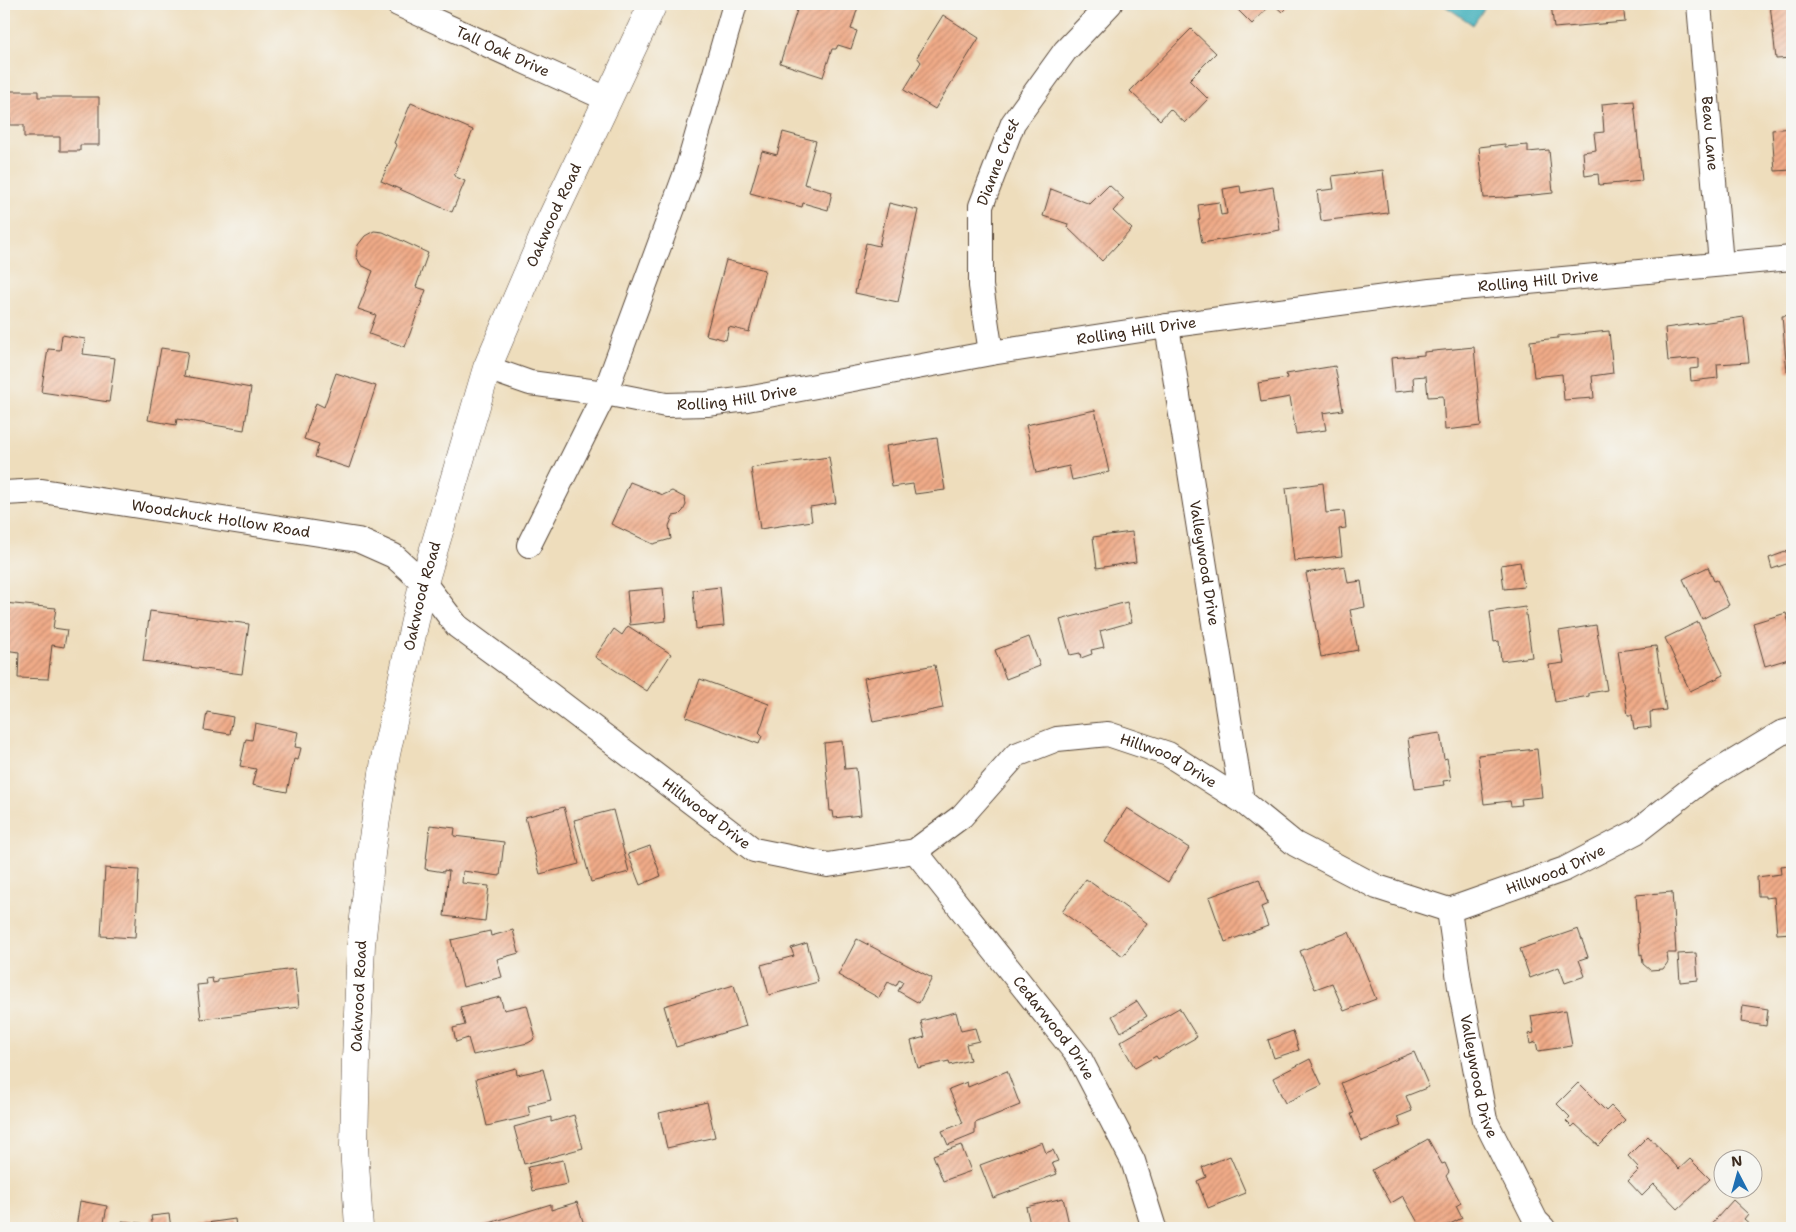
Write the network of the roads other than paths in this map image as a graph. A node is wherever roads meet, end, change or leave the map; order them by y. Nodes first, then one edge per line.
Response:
1 (398, 4) edge
2 (653, 4) edge
3 (735, 4) edge
4 (1110, 4) edge
5 (1700, 4) edge
6 (607, 99) junction
7 (1792, 258) edge
8 (1721, 264) junction
9 (1167, 326) junction
10 (991, 353) junction
11 (486, 368) junction
12 (604, 394) junction
13 (4, 493) edge
14 (528, 545) dead end
15 (424, 583) junction
16 (1792, 730) edge
17 (1242, 801) junction
18 (915, 851) junction
19 (1449, 910) junction
20 (359, 1228) edge
21 (1154, 1228) edge
22 (1543, 1228) edge

1 - 6 street, Tall Oak Drive
2 - 6 main road, Oakwood Road
3 - 12 street
4 - 10 street, Dianne Crest
5 - 8 street, Beau Lane
6 - 11 main road, Oakwood Road
7 - 8 street, Rolling Hill Drive
8 - 9 street, Rolling Hill Drive
9 - 10 street, Rolling Hill Drive
9 - 17 street, Valleywood Drive
10 - 12 street, Rolling Hill Drive
11 - 12 street, Rolling Hill Drive
11 - 15 main road, Oakwood Road
12 - 14 street
13 - 15 street, Woodchuck Hollow Road
15 - 18 street, Hillwood Drive
15 - 20 main road, Oakwood Road
16 - 19 street, Hillwood Drive
17 - 18 street, Hillwood Drive
17 - 19 street, Hillwood Drive
18 - 21 street, Cedarwood Drive
19 - 22 street, Valleywood Drive

